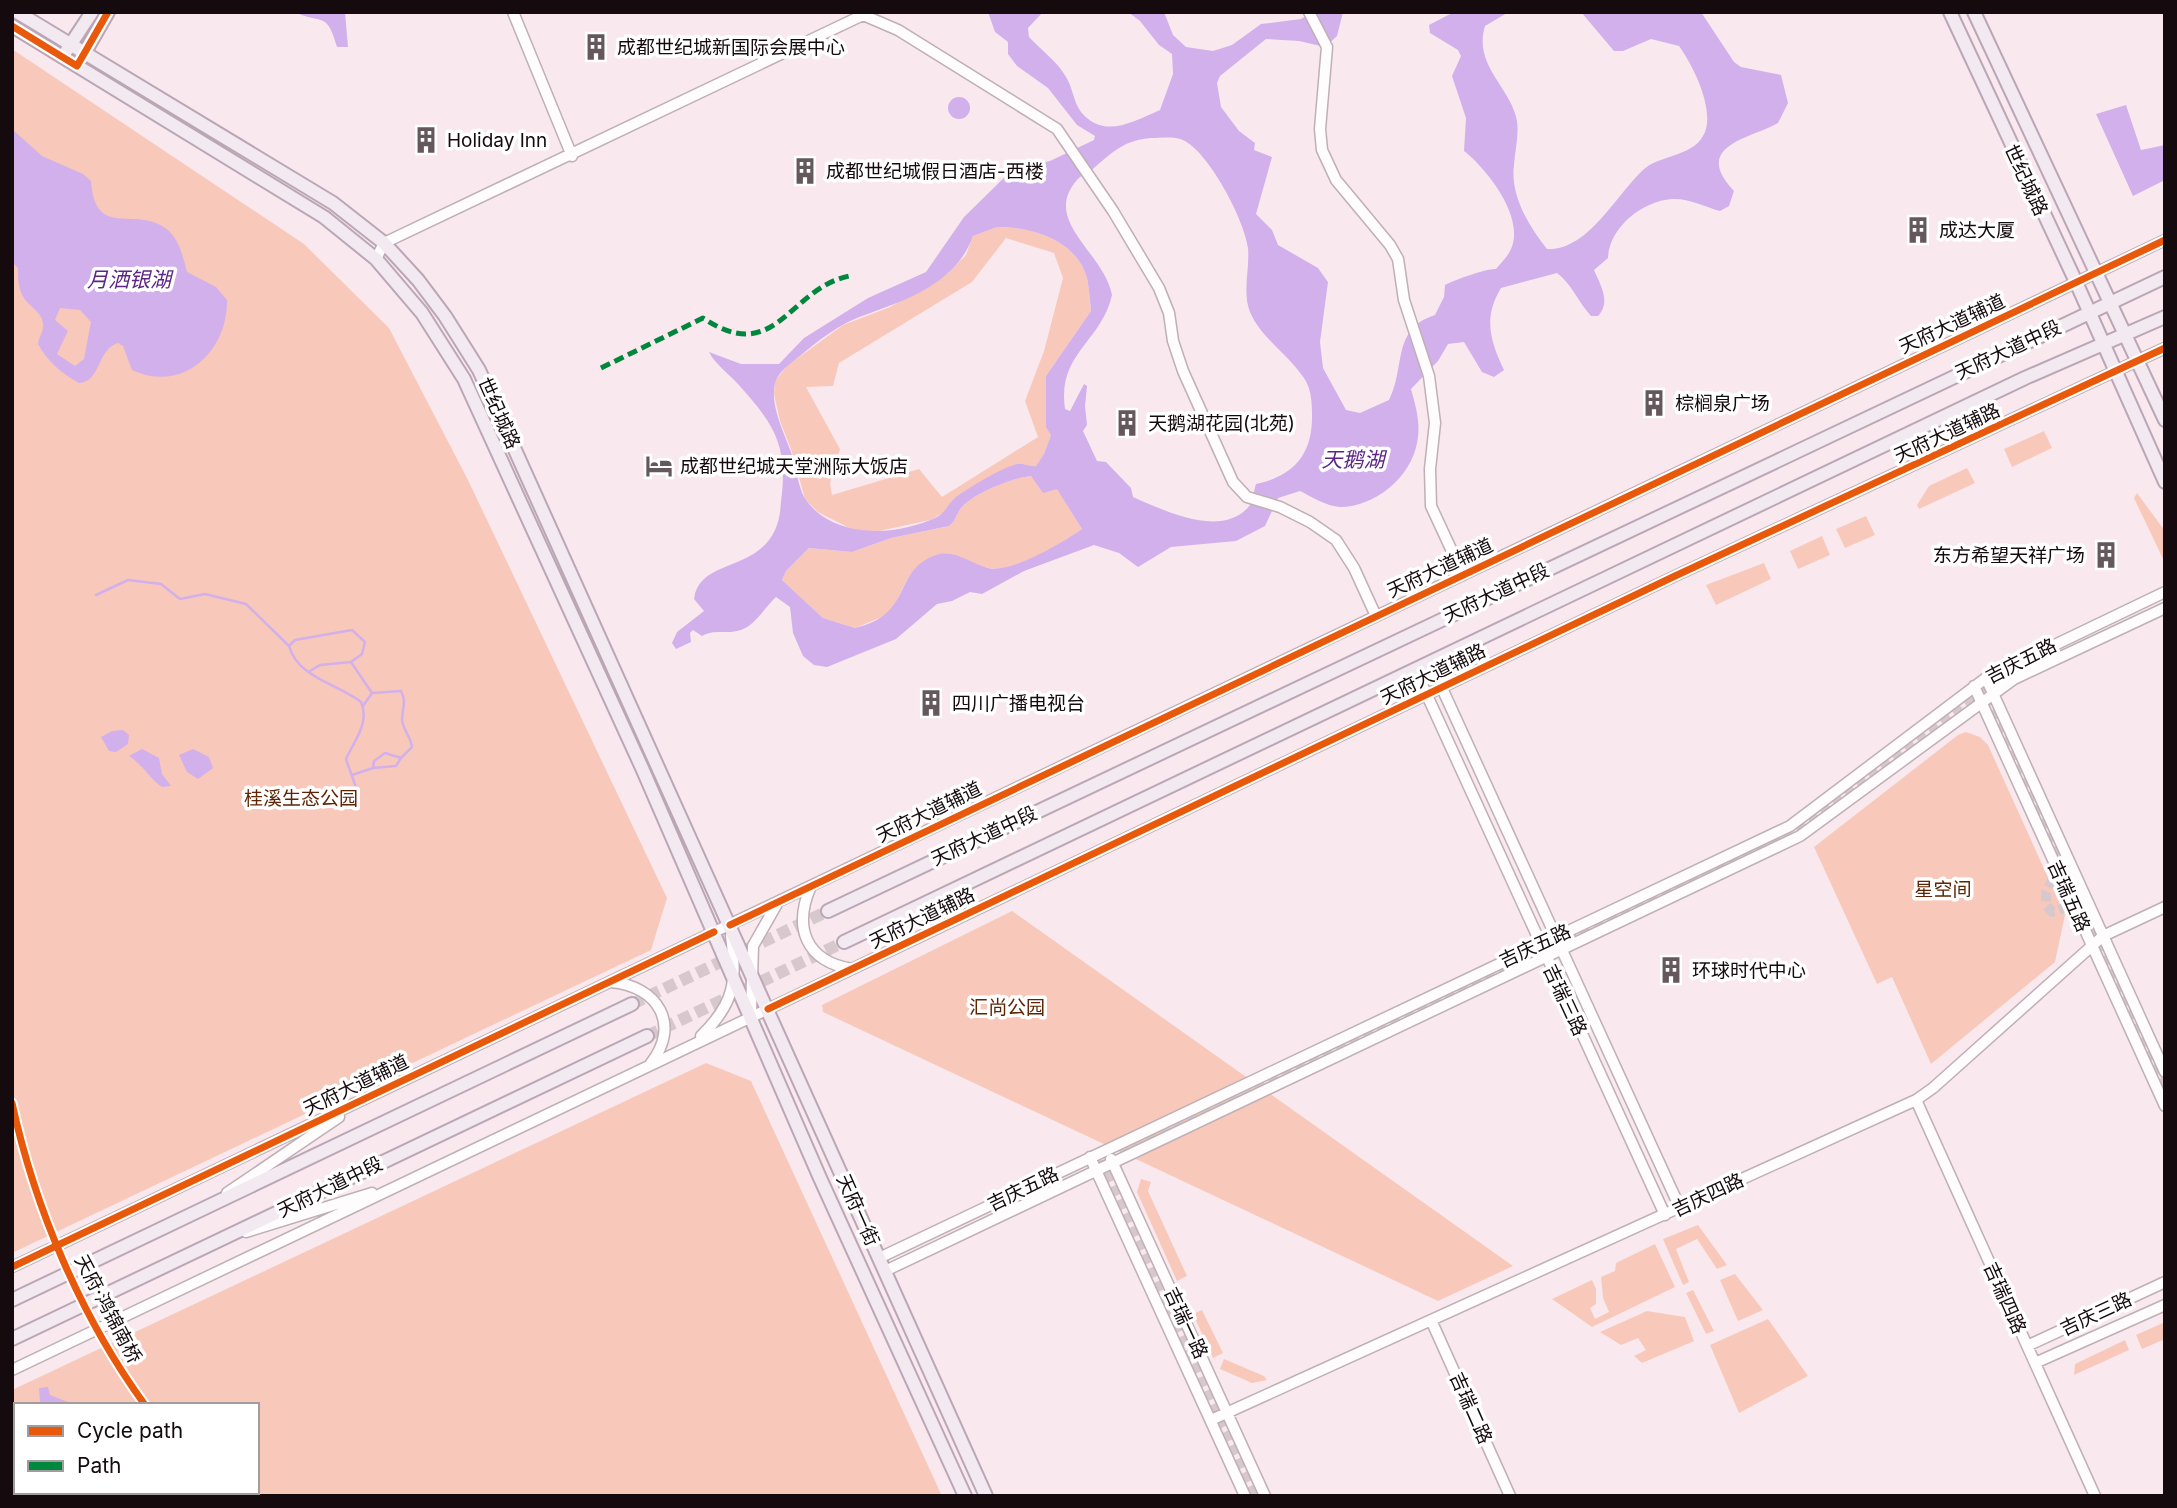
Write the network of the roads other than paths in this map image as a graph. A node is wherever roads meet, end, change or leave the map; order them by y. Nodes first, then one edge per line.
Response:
1 (18, 12) edge
2 (92, 12) edge
3 (108, 12) edge
4 (513, 12) edge
5 (1308, 12) edge
6 (1950, 12) edge
7 (1974, 12) edge
8 (863, 14) edge
9 (12, 26) edge
10 (71, 45) junction
11 (84, 53) junction
12 (63, 57) junction
13 (78, 66) junction
14 (572, 156) junction
15 (2165, 240) edge
16 (384, 243) junction
17 (376, 259) junction
18 (2096, 273) junction
19 (2165, 277) edge
20 (2076, 282) junction
21 (2110, 303) junction
22 (2088, 313) junction
23 (2165, 317) edge
24 (2127, 336) junction
25 (2104, 347) junction
26 (2165, 348) edge
27 (2138, 361) junction
28 (2115, 372) junction
29 (2165, 420) edge
30 (2165, 482) edge
31 (1463, 575) junction
32 (2165, 592) edge
33 (2165, 608) edge
34 (1376, 616) junction
35 (1430, 662) junction
36 (1415, 669) junction
37 (1986, 678) junction
38 (1974, 686) junction
39 (1442, 688) junction
40 (1993, 693) junction
41 (1427, 695) junction
42 (1981, 702) junction
43 (811, 886) junction
44 (779, 901) junction
45 (2165, 907) edge
46 (828, 911) tunnel mouth
47 (730, 925) junction
48 (714, 932) junction
49 (1556, 936) junction
50 (2103, 936) junction
51 (844, 942) tunnel mouth
52 (1539, 944) junction
53 (2092, 947) junction
54 (1562, 950) junction
55 (1545, 957) junction
56 (852, 969) junction
57 (750, 971) junction
58 (734, 979) junction
59 (610, 982) junction
60 (632, 1004) tunnel mouth
61 (768, 1009) junction
62 (751, 1017) junction
63 (648, 1036) tunnel mouth
64 (695, 1042) junction
65 (648, 1066) junction
66 (2165, 1072) edge
67 (368, 1097) junction
68 (1916, 1100) junction
69 (2165, 1105) edge
70 (1107, 1150) junction
71 (1090, 1157) junction
72 (1113, 1163) junction
73 (1095, 1171) junction
74 (407, 1182) junction
75 (1680, 1208) junction
76 (201, 1210) junction
77 (1665, 1215) junction
78 (215, 1242) junction
79 (882, 1264) junction
80 (12, 1267) edge
81 (2165, 1282) edge
82 (12, 1300) edge
83 (2165, 1305) edge
84 (1431, 1321) junction
85 (12, 1339) edge
86 (2027, 1346) junction
87 (2035, 1363) junction
88 (12, 1370) edge
89 (1227, 1413) junction
90 (1210, 1420) junction
91 (965, 1496) edge
92 (986, 1496) edge
93 (1245, 1496) edge
94 (1265, 1496) edge
95 (1510, 1496) edge
96 (2095, 1496) edge

1 - 10 main road, 世纪城路
2 - 10 main road
3 - 11 main road
4 - 14 street
5 - 31 street
6 - 20 main road, 世纪城路
7 - 18 main road, 世纪城路
8 - 14 street
8 - 34 street
9 - 12 main road, 世纪城路
10 - 11 main road, 世纪城路
10 - 12 main road
11 - 13 main road
11 - 16 main road, 世纪城路
12 - 13 main road, 世纪城路
13 - 17 main road, 世纪城路
14 - 16 street
15 - 18 street, 天府大道辅道
16 - 17 street
16 - 47 main road, 世纪城路
17 - 48 main road, 世纪城路
18 - 20 street, 天府大道辅道
18 - 21 main road, 世纪城路
19 - 21 main road, 天府大道中段
20 - 22 main road, 世纪城路
20 - 31 street, 天府大道辅道
21 - 22 main road, 天府大道中段
21 - 24 main road, 世纪城路
22 - 25 main road, 世纪城路
22 - 46 main road, 天府大道中段
23 - 24 main road, 天府大道中段
24 - 25 main road, 天府大道中段
24 - 27 main road, 世纪城路
25 - 28 main road, 世纪城路
25 - 35 main road, 天府大道中段
26 - 27 street
27 - 28 street
27 - 29 main road, 世纪城路
28 - 30 main road, 世纪城路
28 - 39 street, 天府大道辅路
31 - 34 street, 天府大道辅道
32 - 37 street, 吉庆五路
33 - 40 street, 吉庆五路
34 - 43 street, 天府大道辅道
35 - 36 main road, 天府大道中段
35 - 39 street, 吉瑞三路
36 - 41 street, 吉瑞三路
36 - 51 main road, 天府大道中段
37 - 38 street, 吉庆五路
37 - 40 street, 吉瑞五路
38 - 42 street, 吉瑞五路
38 - 49 street, 吉庆五路
39 - 41 street, 天府大道辅路
39 - 49 street, 吉瑞三路
40 - 42 street, 吉庆五路
40 - 50 street, 吉瑞五路
41 - 52 street, 吉瑞三路
41 - 56 street, 天府大道辅路
42 - 53 street, 吉瑞五路
42 - 54 street, 吉庆五路
43 - 44 street, 天府大道辅道
43 - 56 street
44 - 47 street, 天府大道辅道
44 - 57 street
45 - 50 street, 吉庆四路
47 - 48 street, 天府大道辅道
47 - 57 main road, 天府一街
47 - 58 street
48 - 58 main road, 天府一街
48 - 59 street, 天府大道辅道
49 - 52 street, 吉庆五路
49 - 54 street, 吉瑞三路
50 - 53 street, 吉庆四路
50 - 66 street, 吉瑞五路
52 - 55 street, 吉瑞三路
52 - 70 street, 吉庆五路
53 - 68 street, 吉庆四路
53 - 69 street, 吉瑞五路
54 - 55 street, 吉庆五路
54 - 75 street, 吉瑞三路
55 - 72 street, 吉庆五路
55 - 77 street, 吉瑞三路
56 - 61 street, 天府大道辅路
57 - 61 main road, 天府一街
57 - 62 street
58 - 62 main road, 天府一街
58 - 64 street
59 - 65 street
59 - 67 street, 天府大道辅道
60 - 76 main road, 天府大道中段
61 - 62 street, 天府大道辅路
61 - 79 main road, 天府一街
62 - 64 street
62 - 91 main road, 天府一街
63 - 78 main road, 天府大道中段
64 - 65 street
65 - 74 street
67 - 76 street
67 - 80 street, 天府大道辅道
68 - 75 street, 吉庆四路
68 - 86 street, 吉瑞四路
70 - 71 street, 吉庆五路
70 - 72 street, 吉瑞一路
71 - 73 street, 吉瑞一路
71 - 79 street, 吉庆五路
72 - 73 street, 吉庆五路
72 - 89 street, 吉瑞一路
73 - 79 street, 吉庆五路
73 - 90 street, 吉瑞一路
74 - 78 street
74 - 88 street
75 - 77 street, 吉庆四路
76 - 82 main road, 天府大道中段
77 - 84 street, 吉庆四路
78 - 85 main road, 天府大道中段
79 - 92 main road, 天府一街
81 - 86 street, 吉庆三路
83 - 87 street, 吉庆三路
84 - 89 street, 吉庆四路
84 - 95 street, 吉瑞二路
86 - 87 street, 吉瑞四路
87 - 96 street, 吉瑞四路
89 - 90 street, 吉庆四路
89 - 94 street, 吉瑞一路
90 - 93 street, 吉瑞一路

